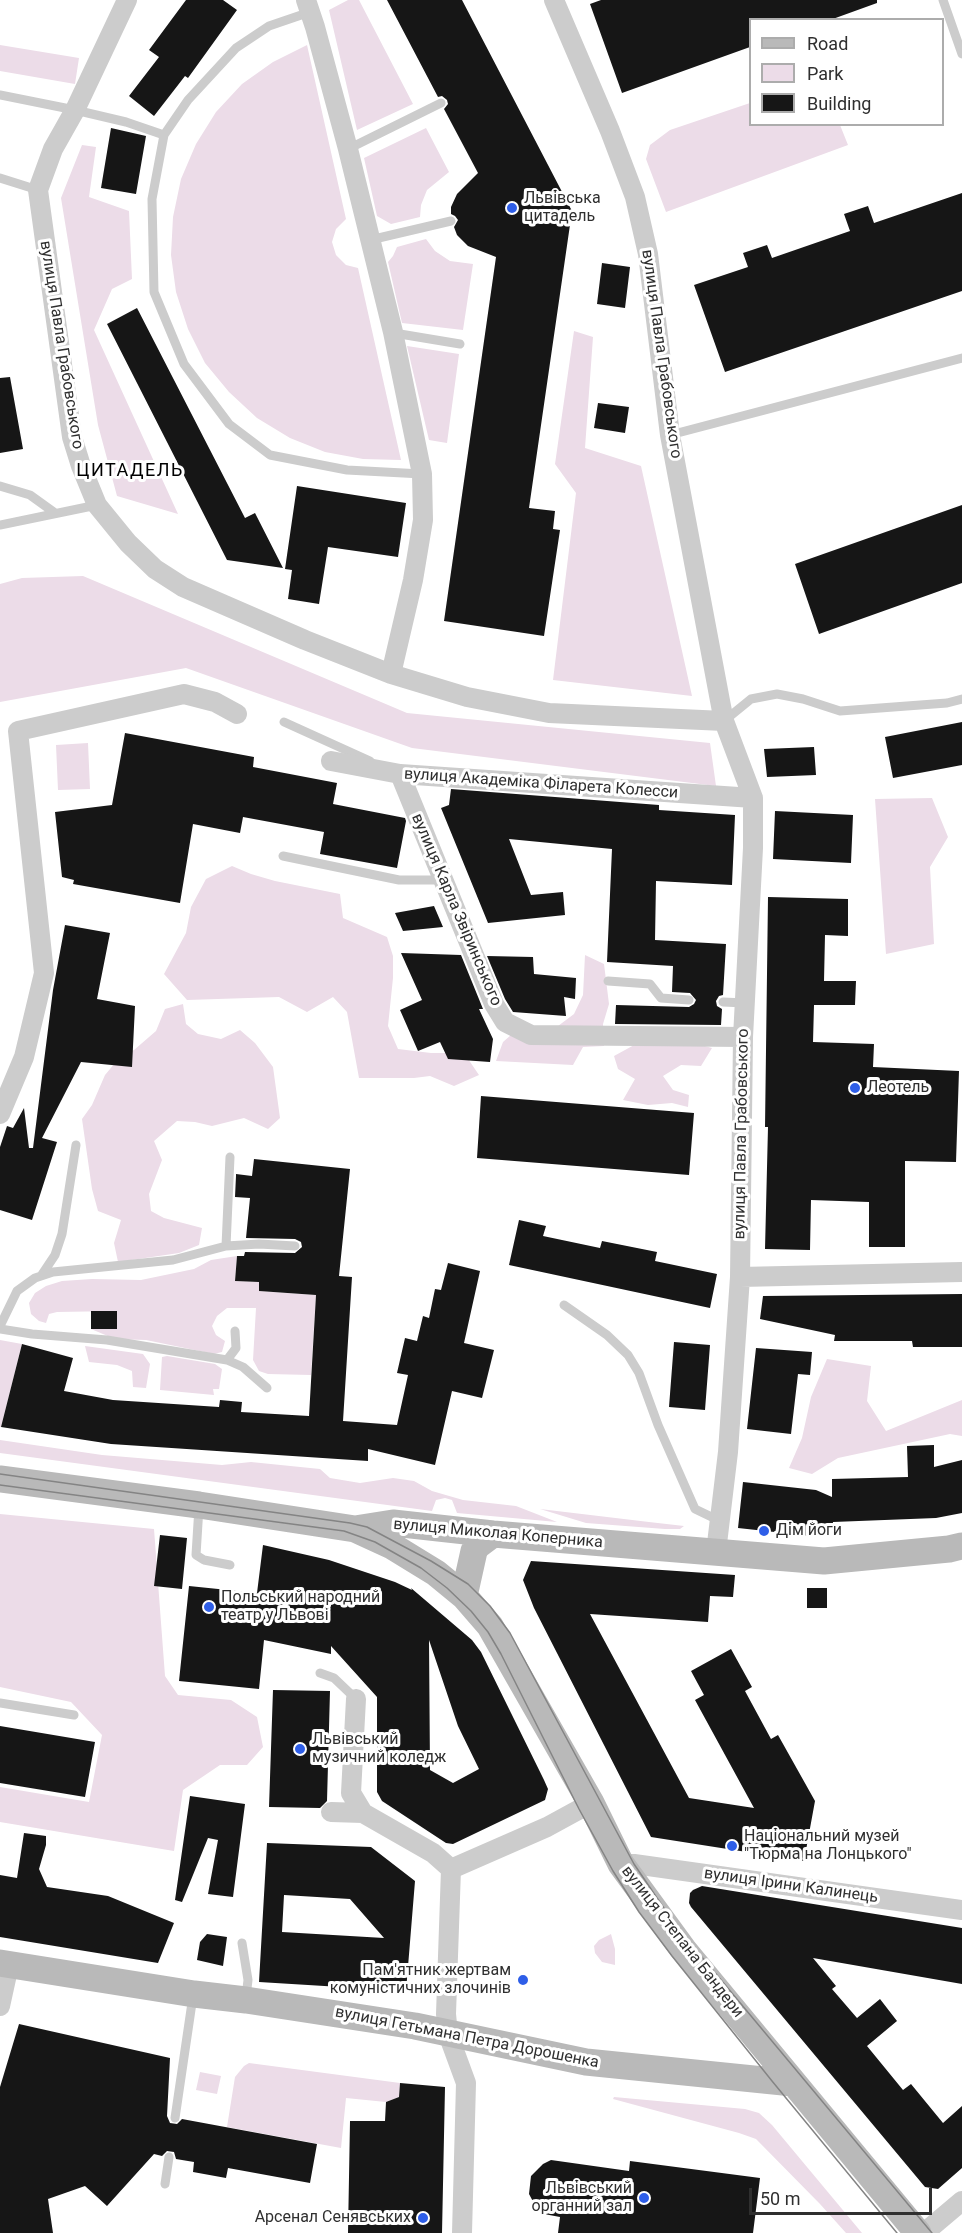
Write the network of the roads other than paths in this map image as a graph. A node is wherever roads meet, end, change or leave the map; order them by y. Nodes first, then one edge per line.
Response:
1 (127, 0) edge
2 (554, 0) edge
3 (943, 0) edge
4 (308, 6) edge
5 (962, 54) edge
6 (0, 95) edge
7 (441, 103) dead end
8 (75, 110) junction
9 (164, 135) junction
10 (348, 149) junction
11 (0, 178) edge
12 (38, 190) junction
13 (451, 221) dead end
14 (370, 240) junction
15 (393, 332) junction
16 (459, 344) dead end
17 (962, 358) edge
18 (670, 435) junction
19 (422, 474) junction
20 (0, 486) edge
21 (97, 505) junction
22 (55, 513) junction
23 (0, 525) edge
24 (391, 674) junction
25 (962, 699) edge
26 (237, 714) dead end
27 (724, 721) junction
28 (284, 723) dead end
29 (9, 728) edge
30 (331, 761) dead end
31 (400, 774) junction
32 (753, 798) junction
33 (283, 856) dead end
34 (443, 880) junction
35 (608, 981) dead end
36 (689, 1000) dead end
37 (723, 1002) dead end
38 (745, 1003) junction
39 (743, 1037) junction
40 (0, 1114) edge
41 (76, 1145) dead end
42 (230, 1157) dead end
43 (225, 1246) junction
44 (295, 1246) dead end
45 (962, 1272) edge
46 (41, 1276) junction
47 (740, 1277) junction
48 (564, 1305) dead end
49 (0, 1328) edge
50 (236, 1330) dead end
51 (227, 1360) junction
52 (267, 1388) dead end
53 (0, 1479) edge
54 (199, 1505) junction
55 (720, 1521) junction
56 (355, 1529) junction
57 (493, 1534) junction
58 (962, 1546) edge
59 (716, 1552) junction
60 (230, 1564) dead end
61 (464, 1596) junction
62 (320, 1673) dead end
63 (356, 1699) joint
64 (0, 1703) edge
65 (74, 1715) dead end
66 (591, 1803) junction
67 (331, 1812) dead end
68 (363, 1813) junction
69 (621, 1864) junction
70 (451, 1869) junction
71 (962, 1910) edge
72 (242, 1943) dead end
73 (5, 1964) edge
74 (194, 1994) junction
75 (246, 2000) junction
76 (0, 2006) edge
77 (448, 2034) junction
78 (793, 2083) junction
79 (175, 2118) dead end
80 (169, 2157) dead end
81 (165, 2184) dead end
82 (962, 2200) edge
83 (462, 2233) edge
84 (918, 2233) edge
85 (924, 2233) edge

1 - 8 street, вулиця Павла Грабовського
2 - 18 street, вулиця Павла Грабовського
3 - 5 lane
4 - 9 lane
4 - 10 street
6 - 8 lane
7 - 10 lane
8 - 9 lane
8 - 12 street, вулиця Павла Грабовського
9 - 19 lane
10 - 14 street
11 - 12 lane
12 - 21 street, вулиця Павла Грабовського
13 - 14 lane
14 - 15 street
15 - 16 lane
15 - 19 street
17 - 18 lane
18 - 27 street, вулиця Павла Грабовського
19 - 24 street
20 - 22 lane
21 - 22 lane
21 - 24 street, вулиця Павла Грабовського
22 - 23 lane
24 - 27 street, вулиця Павла Грабовського
25 - 27 lane
26 - 29 street
27 - 32 street, вулиця Павла Грабовського
28 - 31 lane
29 - 40 street
30 - 31 street, вулиця Академіка Філарета Колесси
31 - 32 street, вулиця Академіка Філарета Колесси
31 - 34 street, вулиця Карла Звіринського
32 - 38 street, вулиця Павла Грабовського
33 - 34 lane
34 - 39 street, вулиця Карла Звіринського
35 - 36 lane
37 - 38 lane
38 - 39 street, вулиця Павла Грабовського
39 - 47 street, вулиця Павла Грабовського
41 - 46 lane
42 - 43 lane
43 - 44 lane
43 - 46 lane
45 - 47 street
46 - 49 lane
47 - 55 street, вулиця Павла Грабовського
48 - 55 lane
49 - 51 lane
50 - 51 lane
51 - 52 lane
53 - 54 main road, вулиця Миколая Коперника
54 - 56 main road, вулиця Миколая Коперника
54 - 60 lane
55 - 59 street, вулиця Павла Грабовського
56 - 57 main road, вулиця Миколая Коперника
56 - 61 main road, вулиця Степана Бандери
57 - 59 main road, вулиця Миколая Коперника
57 - 61 main road
58 - 59 main road, вулиця Миколая Коперника
61 - 66 main road, вулиця Степана Бандери
62 - 63 lane
63 - 68 street
64 - 65 lane
66 - 69 main road, вулиця Степана Бандери
66 - 70 street
67 - 68 street
68 - 70 street
69 - 71 street, вулиця Ірини Калинець
69 - 78 main road, вулиця Степана Бандери
70 - 77 street
72 - 75 lane
73 - 74 main road, вулиця Гетьмана Петра Дорошенка
73 - 76 street
74 - 75 main road, вулиця Гетьмана Петра Дорошенка
74 - 79 lane
75 - 77 main road, вулиця Гетьмана Петра Дорошенка
77 - 78 main road, вулиця Гетьмана Петра Дорошенка
77 - 83 street
78 - 84 main road, вулиця Степана Бандери
80 - 81 lane
82 - 85 street

